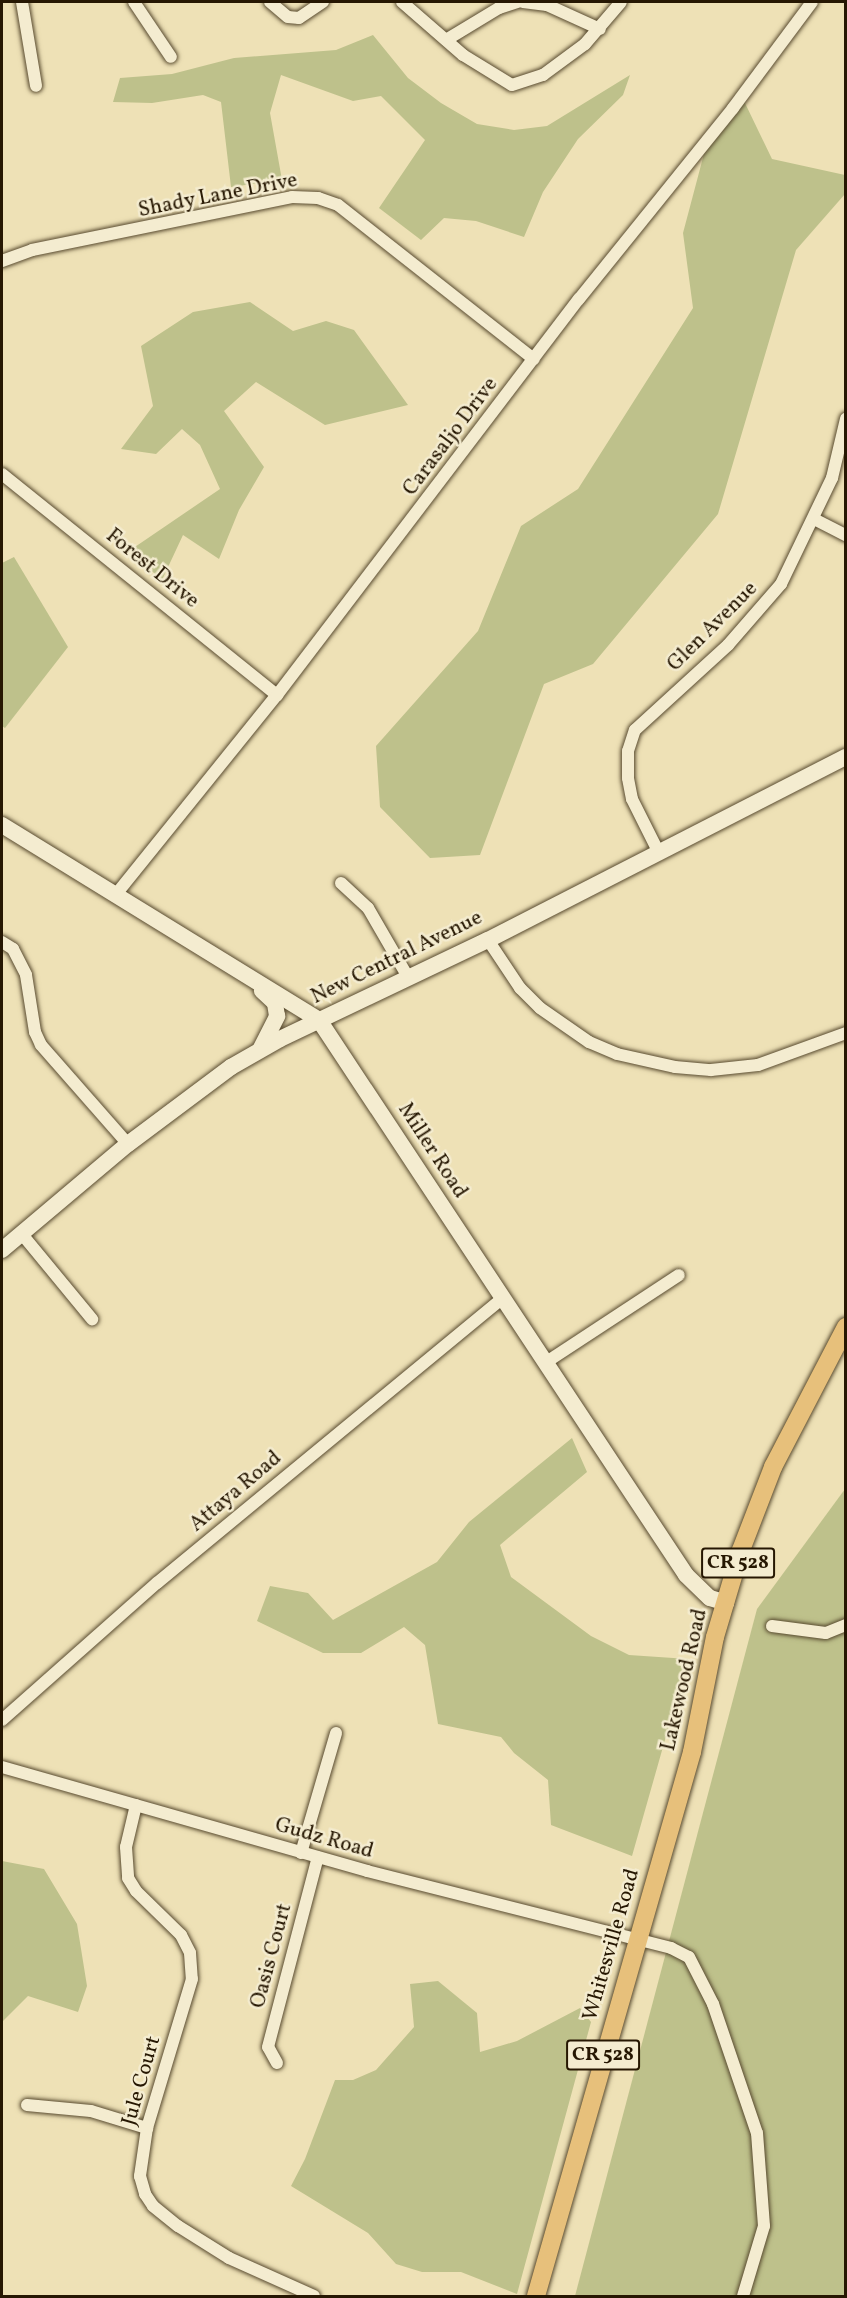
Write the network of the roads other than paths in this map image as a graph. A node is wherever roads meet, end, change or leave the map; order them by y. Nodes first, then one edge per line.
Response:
1 (22, 2) edge
2 (134, 2) edge
3 (270, 2) edge
4 (323, 2) edge
5 (402, 2) edge
6 (518, 2) edge
7 (523, 2) edge
8 (621, 2) edge
9 (812, 2) edge
10 (600, 29) junction
11 (446, 40) junction
12 (171, 57) dead end
13 (36, 86) dead end
14 (2, 261) edge
15 (534, 359) junction
16 (846, 419) edge
17 (2, 474) edge
18 (814, 519) junction
19 (846, 534) edge
20 (277, 695) junction
21 (846, 757) edge
22 (2, 825) edge
23 (658, 851) junction
24 (341, 883) dead end
25 (117, 893) junction
26 (488, 940) junction
27 (2, 942) edge
28 (236, 968) junction
29 (408, 977) junction
30 (319, 1020) junction
31 (846, 1033) edge
32 (259, 1051) junction
33 (128, 1143) junction
34 (21, 1233) junction
35 (2, 1250) edge
36 (679, 1275) dead end
37 (501, 1299) junction
38 (92, 1319) dead end
39 (846, 1326) edge
40 (545, 1363) junction
41 (726, 1603) junction
42 (846, 1625) edge
43 (772, 1626) dead end
44 (2, 1720) edge
45 (336, 1733) dead end
46 (2, 1767) edge
47 (136, 1805) junction
48 (673, 1815) joint
49 (301, 1853) junction
50 (318, 1857) junction
51 (637, 1942) junction
52 (277, 2063) dead end
53 (27, 2105) dead end
54 (147, 2128) junction
55 (314, 2296) edge
56 (536, 2296) edge
57 (743, 2296) edge

1 - 13 street
2 - 12 street
3 - 4 street
5 - 11 street
6 - 11 street
7 - 10 street
8 - 10 street
9 - 15 street, Carasaljo Drive
10 - 11 street
14 - 15 street, Shady Lane Drive
15 - 20 street, Carasaljo Drive
16 - 18 street, Glen Avenue
17 - 20 street, Forest Drive
18 - 19 street
18 - 23 street, Glen Avenue
20 - 25 street, Carasaljo Drive
21 - 23 street, New Central Avenue
22 - 25 street, Miller Road
23 - 26 street, New Central Avenue
24 - 29 street
25 - 28 street, Miller Road
26 - 29 street, New Central Avenue
26 - 31 street
27 - 33 street
28 - 30 street, Miller Road
28 - 32 street
29 - 30 street, New Central Avenue
30 - 32 street, New Central Avenue
30 - 37 street, Miller Road
32 - 33 street, New Central Avenue
33 - 34 street, New Central Avenue
34 - 35 street, New Central Avenue
34 - 38 street
36 - 40 street
37 - 40 street, Miller Road
37 - 44 street, Attaya Road
39 - 41 main road, Lakewood Road / CR 528
40 - 41 street, Miller Road
41 - 48 main road, Lakewood Road / CR 528
42 - 43 street
45 - 49 street
46 - 47 street, Gudz Road
47 - 49 street, Gudz Road
47 - 54 street, Jule Court
48 - 51 main road, Whitesville Road / CR 528
49 - 50 street, Gudz Road
50 - 51 street, Gudz Road
50 - 52 street, Oasis Court
51 - 56 main road, Whitesville Road / CR 528
51 - 57 street, Gudz Road
53 - 54 street
54 - 55 street, Jule Court

